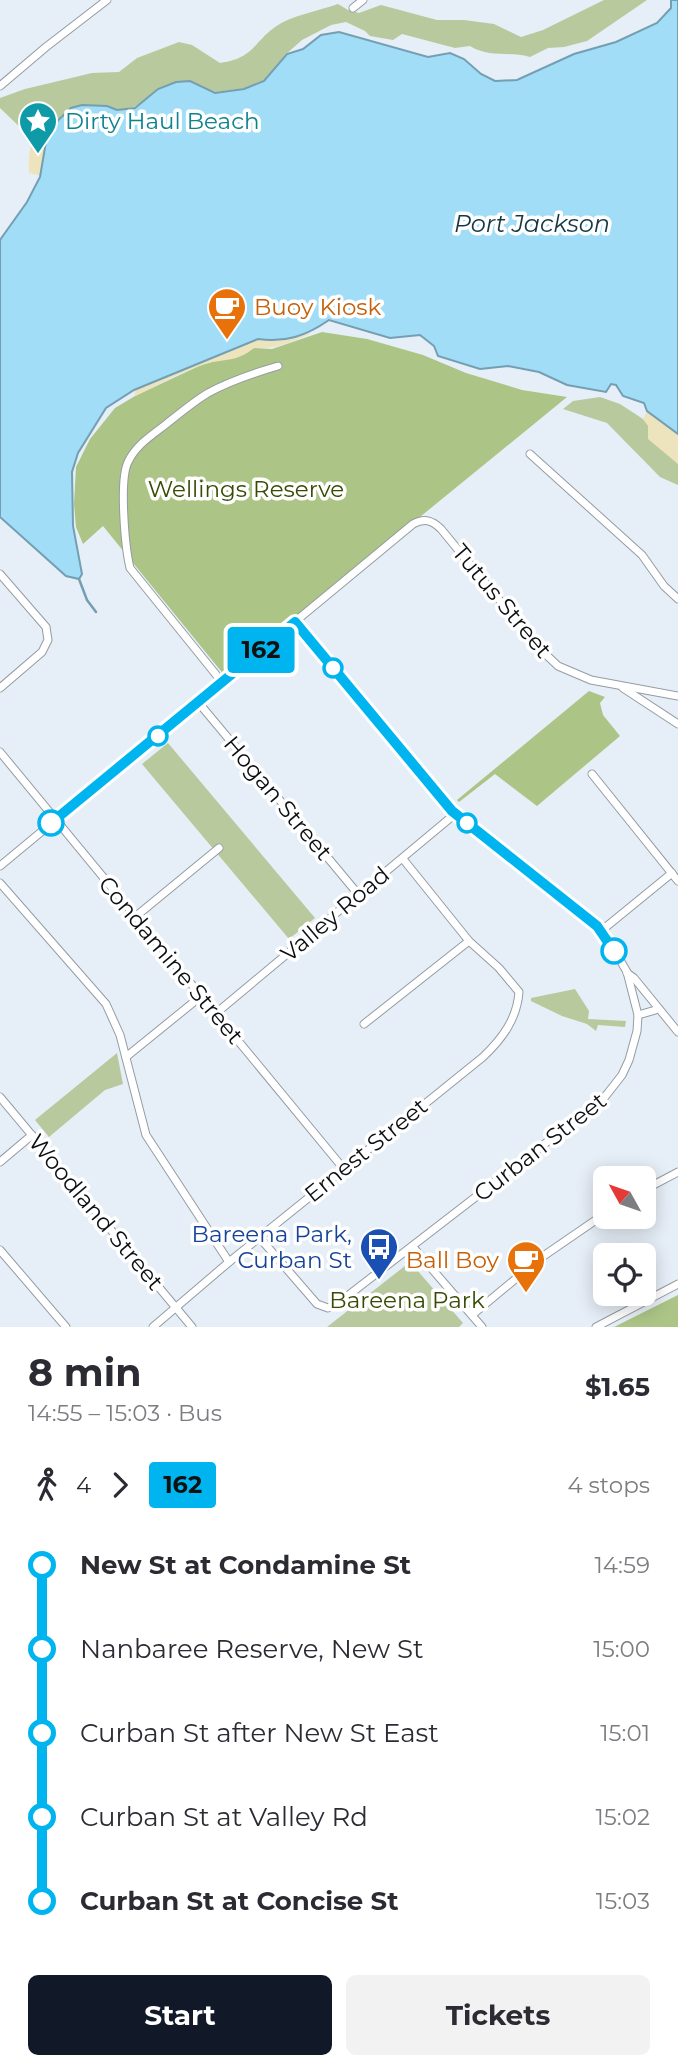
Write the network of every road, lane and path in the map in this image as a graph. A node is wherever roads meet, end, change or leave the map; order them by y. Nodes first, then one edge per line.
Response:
1 (107, 0) edge
2 (363, 0) edge
3 (354, 8) dead end
4 (0, 86) edge
5 (278, 366) dead end
6 (530, 454) dead end
7 (0, 574) edge
8 (678, 599) edge
9 (295, 622) junction
10 (222, 682) junction
11 (620, 686) junction
12 (0, 688) edge
13 (678, 696) edge
14 (198, 702) junction
15 (678, 724) edge
16 (0, 752) edge
17 (592, 774) dead end
18 (455, 814) junction
19 (55, 820) junction
20 (219, 848) dead end
21 (402, 859) junction
22 (0, 866) edge
23 (672, 873) junction
24 (678, 881) edge
25 (0, 883) edge
26 (358, 894) junction
27 (135, 917) junction
28 (601, 930) junction
29 (469, 942) junction
30 (626, 972) junction
31 (200, 997) junction
32 (659, 1009) junction
33 (215, 1014) junction
34 (638, 1015) junction
35 (364, 1024) dead end
36 (678, 1032) edge
37 (126, 1057) junction
38 (0, 1097) edge
39 (32, 1135) junction
40 (0, 1162) edge
41 (343, 1168) junction
42 (678, 1172) edge
43 (656, 1184) edge
44 (593, 1222) edge
45 (259, 1237) junction
46 (413, 1247) junction
47 (0, 1251) edge
48 (229, 1262) junction
49 (678, 1284) edge
50 (176, 1308) junction
51 (472, 1315) junction
52 (66, 1327) edge
53 (153, 1327) edge
54 (192, 1327) edge
55 (482, 1327) edge
56 (596, 1327) edge

1 - 4 street
2 - 3 street
5 - 10 street
6 - 8 street
7 - 12 street
9 - 10 street
9 - 11 street, Tutus Street
9 - 18 street, Curban Street
10 - 14 street
11 - 13 street
11 - 15 street
14 - 19 street
14 - 26 street, Hogan Street
16 - 19 street, Condamine Street
17 - 23 street
18 - 21 street, Valley Road
18 - 28 street, Curban Street
19 - 22 street
19 - 27 street, Condamine Street
20 - 27 street
21 - 26 street, Valley Road
21 - 29 street
23 - 24 street
23 - 28 street
25 - 37 street
26 - 33 street, Valley Road
27 - 31 street, Condamine Street
28 - 30 street, Curban Street
29 - 35 street
29 - 41 street, Ernest Street
30 - 32 street
30 - 34 street, Curban Street
31 - 33 street, Condamine Street
31 - 37 street
32 - 34 street
32 - 36 street
33 - 41 street, Condamine Street
34 - 46 street, Curban Street
37 - 48 street
38 - 39 street, Woodland Street
39 - 40 street
39 - 50 street, Woodland Street
41 - 45 street, Ernest Street
42 - 43 street
44 - 51 street
45 - 46 street, Curban Street
45 - 48 street, Ernest Street
46 - 51 street
47 - 52 street
48 - 50 street, Ernest Street
49 - 56 street
50 - 53 street, Ernest Street
50 - 54 street, Woodland Street
51 - 55 street

